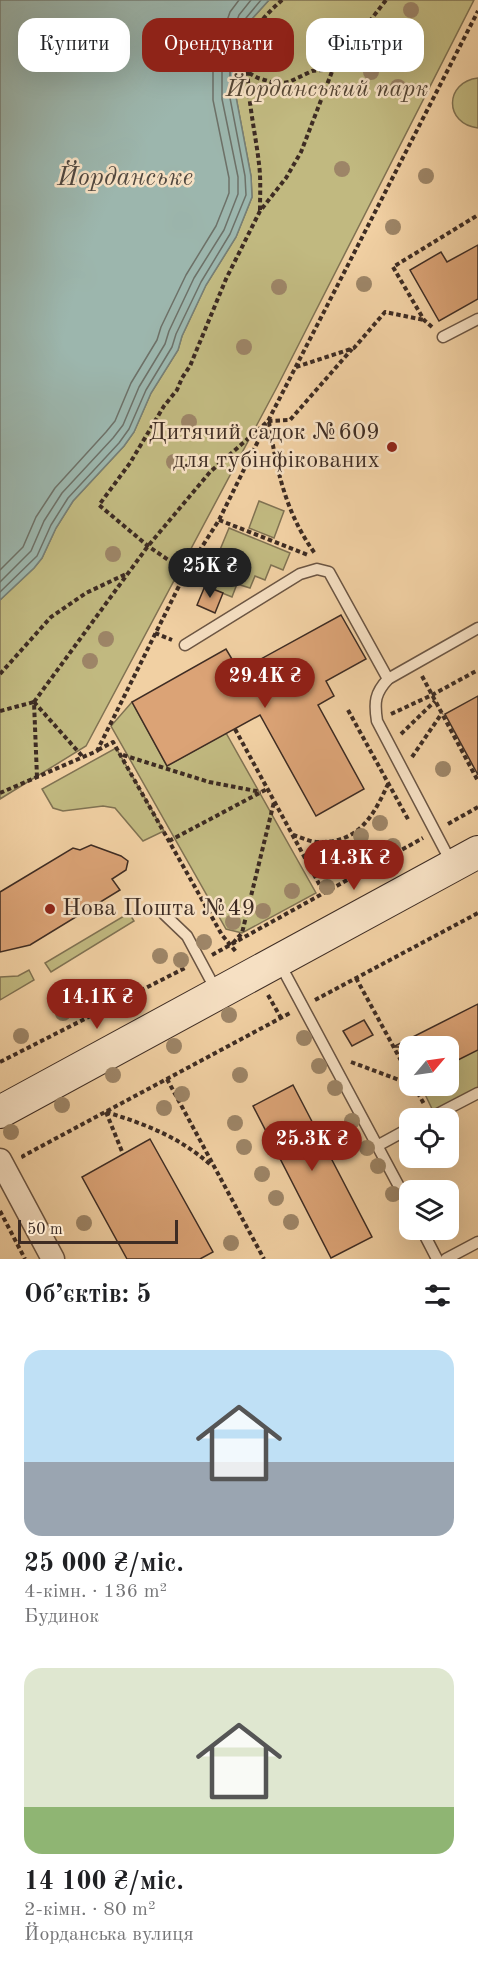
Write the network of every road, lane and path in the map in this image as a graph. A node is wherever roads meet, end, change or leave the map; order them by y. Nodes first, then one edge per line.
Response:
1 (282, 0) edge
2 (386, 0) edge
3 (478, 11) edge
4 (372, 18) edge
5 (310, 72) edge
6 (332, 72) edge
7 (248, 73) junction
8 (260, 211) junction
9 (478, 215) edge
10 (478, 319) edge
11 (424, 320) junction
12 (443, 338) joint
13 (354, 348) junction
14 (295, 367) junction
15 (268, 421) junction
16 (219, 520) junction
17 (148, 546) junction
18 (186, 572) junction
19 (127, 574) junction
20 (478, 628) edge
21 (185, 645) dead end
22 (478, 670) edge
23 (0, 674) edge
24 (388, 679) junction
25 (432, 695) junction
26 (435, 701) junction
27 (34, 702) junction
28 (348, 710) dead end
29 (0, 711) edge
30 (442, 713) junction
31 (377, 721) junction
32 (235, 729) dead end
33 (389, 745) junction
34 (97, 751) junction
35 (122, 755) junction
36 (83, 757) junction
37 (403, 771) junction
38 (37, 777) junction
39 (478, 781) edge
40 (388, 783) junction
41 (267, 789) junction
42 (261, 792) junction
43 (0, 793) edge
44 (274, 802) junction
45 (478, 807) edge
46 (435, 831) junction
47 (292, 834) junction
48 (420, 840) junction
49 (169, 841) junction
50 (465, 859) edge
51 (324, 893) junction
52 (478, 913) edge
53 (164, 914) dead end
54 (222, 934) dead end
55 (230, 946) junction
56 (200, 961) junction
57 (279, 961) junction
58 (356, 978) junction
59 (218, 993) junction
60 (303, 1007) junction
61 (328, 1053) junction
62 (399, 1057) edge
63 (0, 1062) edge
64 (167, 1080) junction
65 (399, 1080) edge
66 (478, 1092) edge
67 (448, 1108) edge
68 (0, 1112) edge
69 (106, 1112) junction
70 (399, 1134) edge
71 (377, 1146) junction
72 (123, 1154) dead end
73 (23, 1156) dead end
74 (0, 1160) edge
75 (215, 1169) junction
76 (399, 1187) edge
77 (0, 1211) edge
78 (427, 1240) edge
79 (478, 1242) edge
80 (263, 1258) edge
81 (26, 1259) edge
82 (53, 1259) edge
83 (437, 1259) edge
84 (446, 1259) edge

1 - 7 path
2 - 4 path
3 - 14 path
5 - 7 path
6 - 8 path
7 - 8 path
8 - 17 path
9 - 11 path
10 - 12 lane
11 - 12 path
11 - 13 path
13 - 14 path
13 - 15 path
14 - 15 path
15 - 16 path
15 - 16 path
15 - 17 path
16 - 18 path
17 - 18 path
17 - 19 path
18 - 34 path
19 - 23 path
19 - 27 path
20 - 24 lane
21 - 24 lane
22 - 25 path
24 - 31 lane
25 - 26 path
25 - 31 path
26 - 30 path
26 - 33 path
27 - 29 path
27 - 36 path
27 - 38 path
28 - 40 path
30 - 37 path
30 - 39 path
31 - 33 lane
32 - 41 path
33 - 37 lane
34 - 35 path
34 - 36 path
35 - 42 path
35 - 49 path
36 - 38 path
37 - 46 lane
38 - 43 path
40 - 47 path
40 - 48 path
41 - 42 path
41 - 44 path
42 - 49 path
44 - 47 path
44 - 55 path
45 - 46 path
46 - 48 path
46 - 50 lane
47 - 51 path
48 - 51 path
49 - 54 path
50 - 57 main road
51 - 55 path
52 - 58 path
53 - 56 lane
55 - 56 path
56 - 59 lane
56 - 63 path
57 - 59 main road
57 - 60 lane
58 - 60 path
58 - 62 path
59 - 68 main road
60 - 61 lane
60 - 64 path
61 - 65 path
61 - 71 lane
64 - 69 path
64 - 75 path
66 - 67 lane
69 - 72 path
69 - 73 path
69 - 75 path
70 - 71 lane
71 - 76 lane
74 - 82 street
75 - 80 path
77 - 81 path
78 - 83 lane
79 - 84 lane

